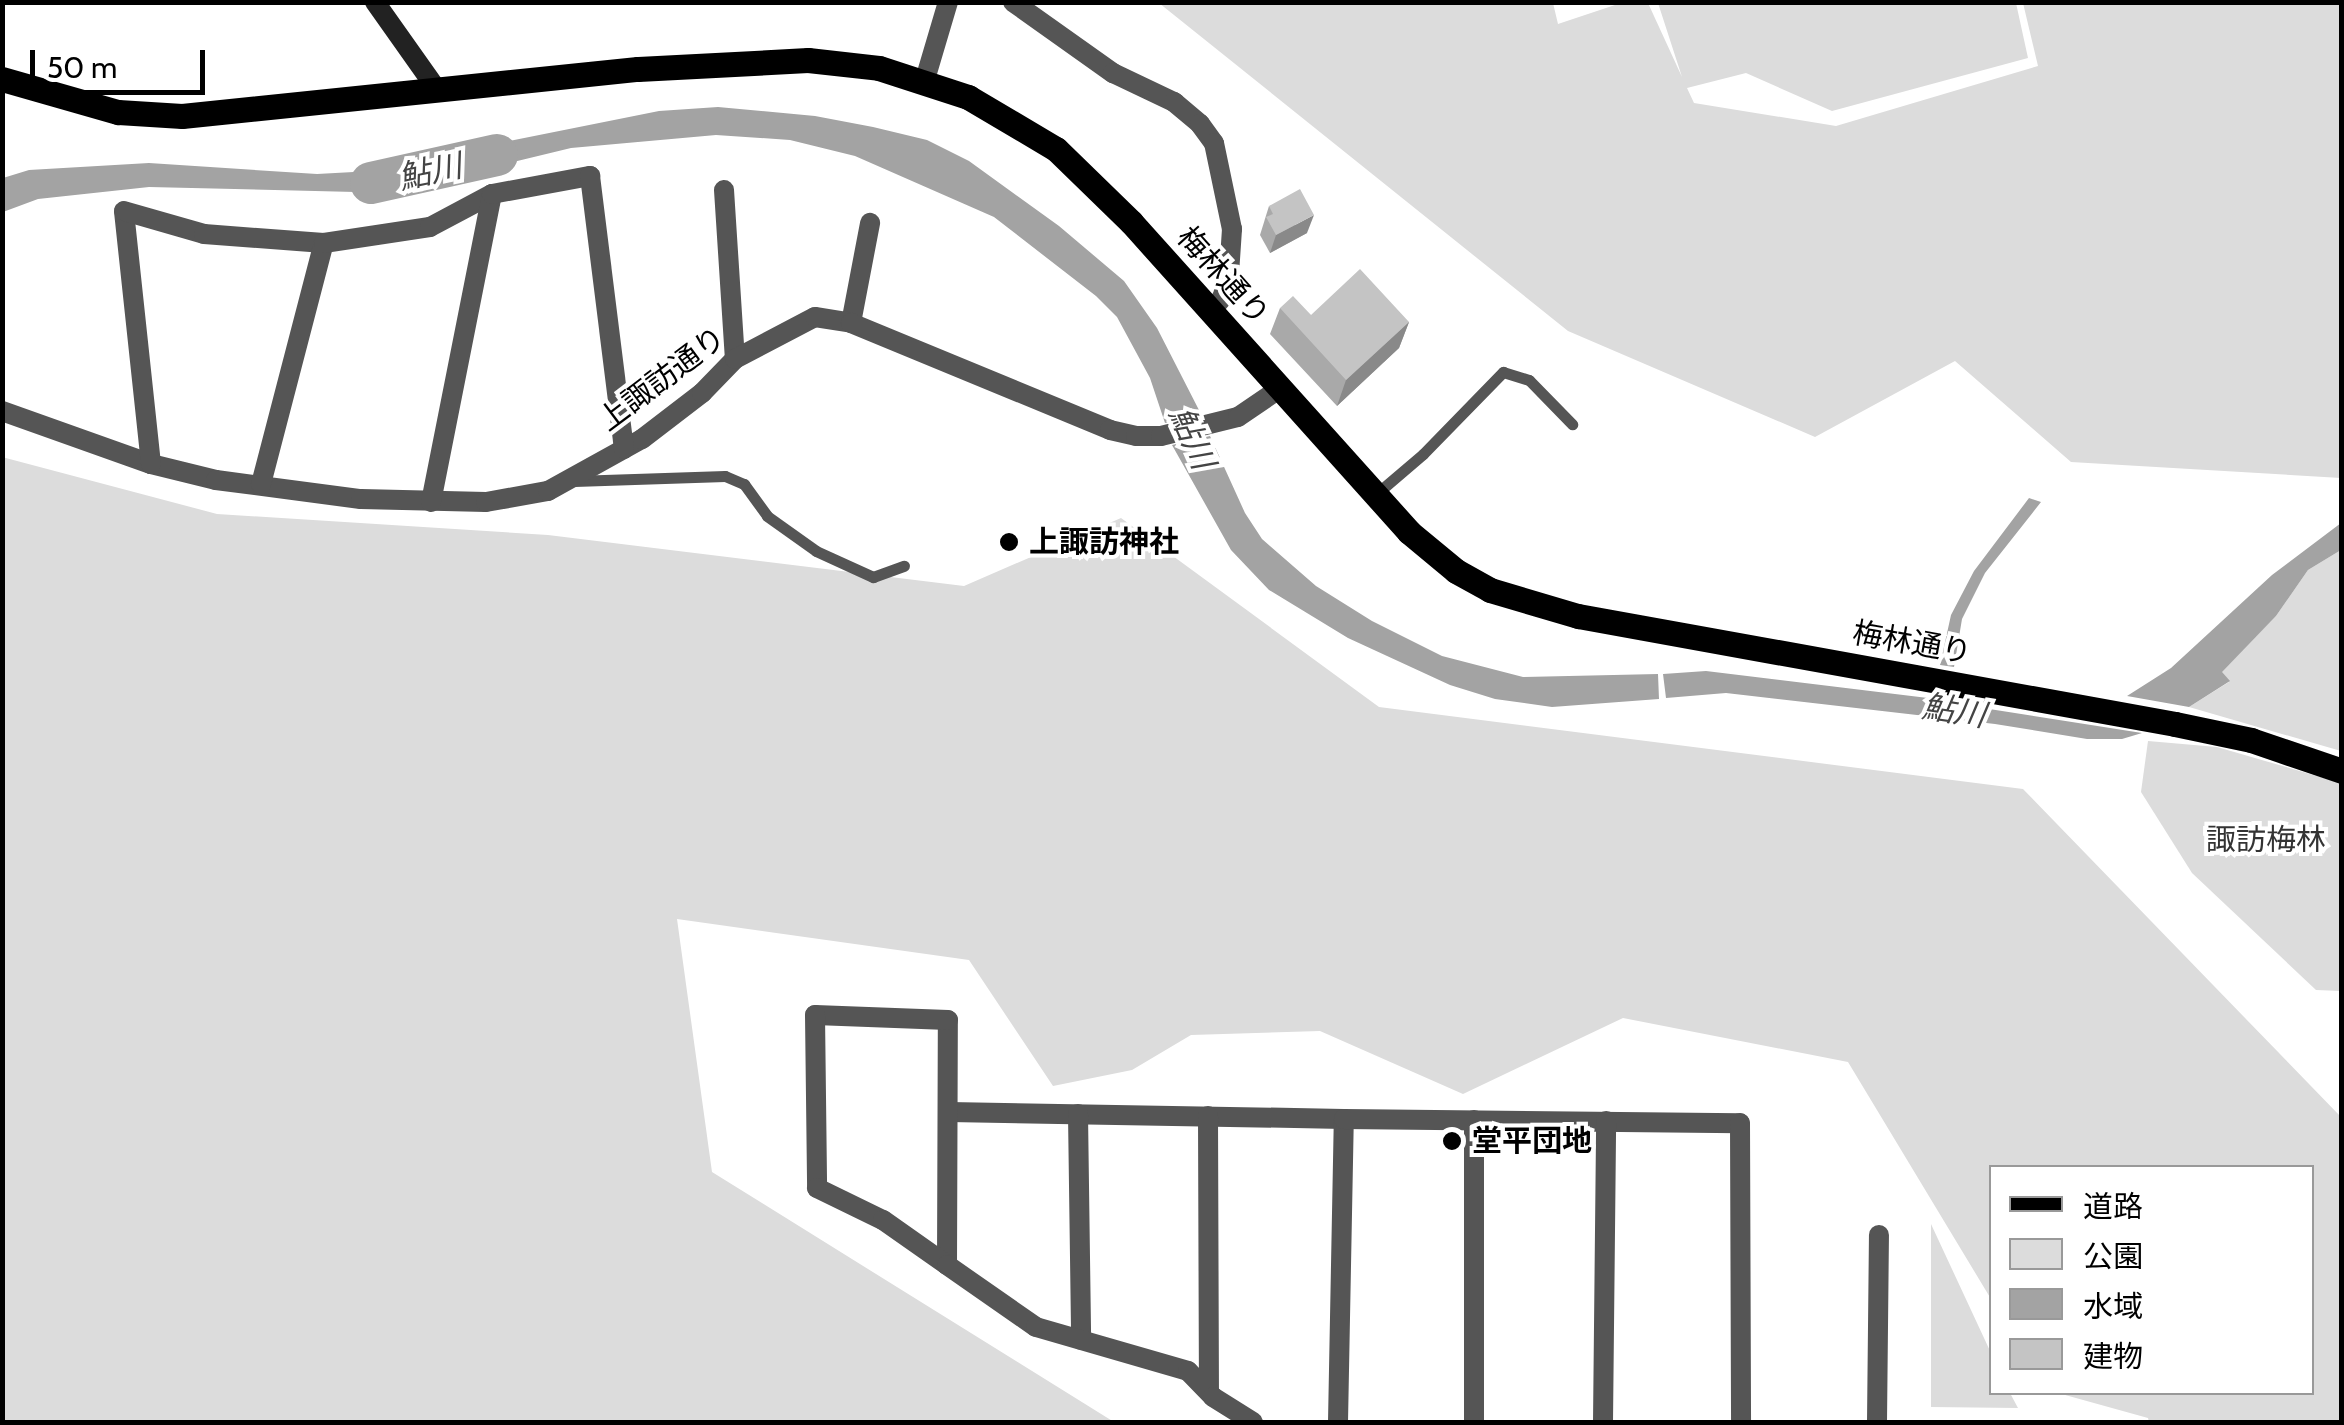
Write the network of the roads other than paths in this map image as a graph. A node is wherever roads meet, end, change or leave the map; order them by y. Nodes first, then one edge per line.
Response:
1 (375, 2) edge
2 (948, 2) edge
3 (1013, 2) edge
4 (2, 79) edge
5 (924, 83) junction
6 (436, 88) junction
7 (724, 190) dead end
8 (492, 194) junction
9 (870, 223) dead end
10 (324, 243) junction
11 (1211, 311) junction
12 (851, 323) junction
13 (735, 359) junction
14 (1279, 389) junction
15 (2, 411) edge
16 (1572, 424) dead end
17 (624, 449) junction
18 (151, 464) junction
19 (564, 482) junction
20 (261, 484) junction
21 (1374, 494) junction
22 (431, 502) junction
23 (904, 566) dead end
24 (2342, 771) edge
25 (949, 1112) junction
26 (1078, 1114) junction
27 (1208, 1116) junction
28 (1344, 1119) junction
29 (1474, 1120) junction
30 (1606, 1122) junction
31 (1878, 1235) dead end
32 (947, 1265) junction
33 (1081, 1340) junction
34 (1208, 1392) junction
35 (1253, 1422) edge
36 (1338, 1422) edge
37 (1474, 1422) edge
38 (1603, 1422) edge
39 (1741, 1422) edge
40 (1876, 1422) edge

1 - 6 street
2 - 5 street
3 - 11 street
4 - 6 main road, 梅林通り
5 - 6 main road, 梅林通り
5 - 11 main road, 梅林通り
7 - 13 street
8 - 10 street
8 - 17 street
8 - 22 street
9 - 12 street
10 - 18 street
10 - 20 street
11 - 14 main road, 梅林通り
12 - 13 street, 上諏訪通り
12 - 14 street, 上諏訪通り
13 - 17 street, 上諏訪通り
14 - 21 main road, 梅林通り
15 - 18 street, 上諏訪通り
16 - 21 lane
17 - 19 street, 上諏訪通り
18 - 20 street, 上諏訪通り
19 - 22 street, 上諏訪通り
19 - 23 lane
20 - 22 street, 上諏訪通り
21 - 24 main road, 梅林通り
25 - 26 street
25 - 32 street
25 - 32 street
26 - 27 street
26 - 33 street
27 - 28 street
27 - 34 street
28 - 29 street
28 - 36 street
29 - 30 street
29 - 37 street
30 - 38 street
30 - 39 street
31 - 40 street
32 - 33 street
33 - 34 street
34 - 35 street

